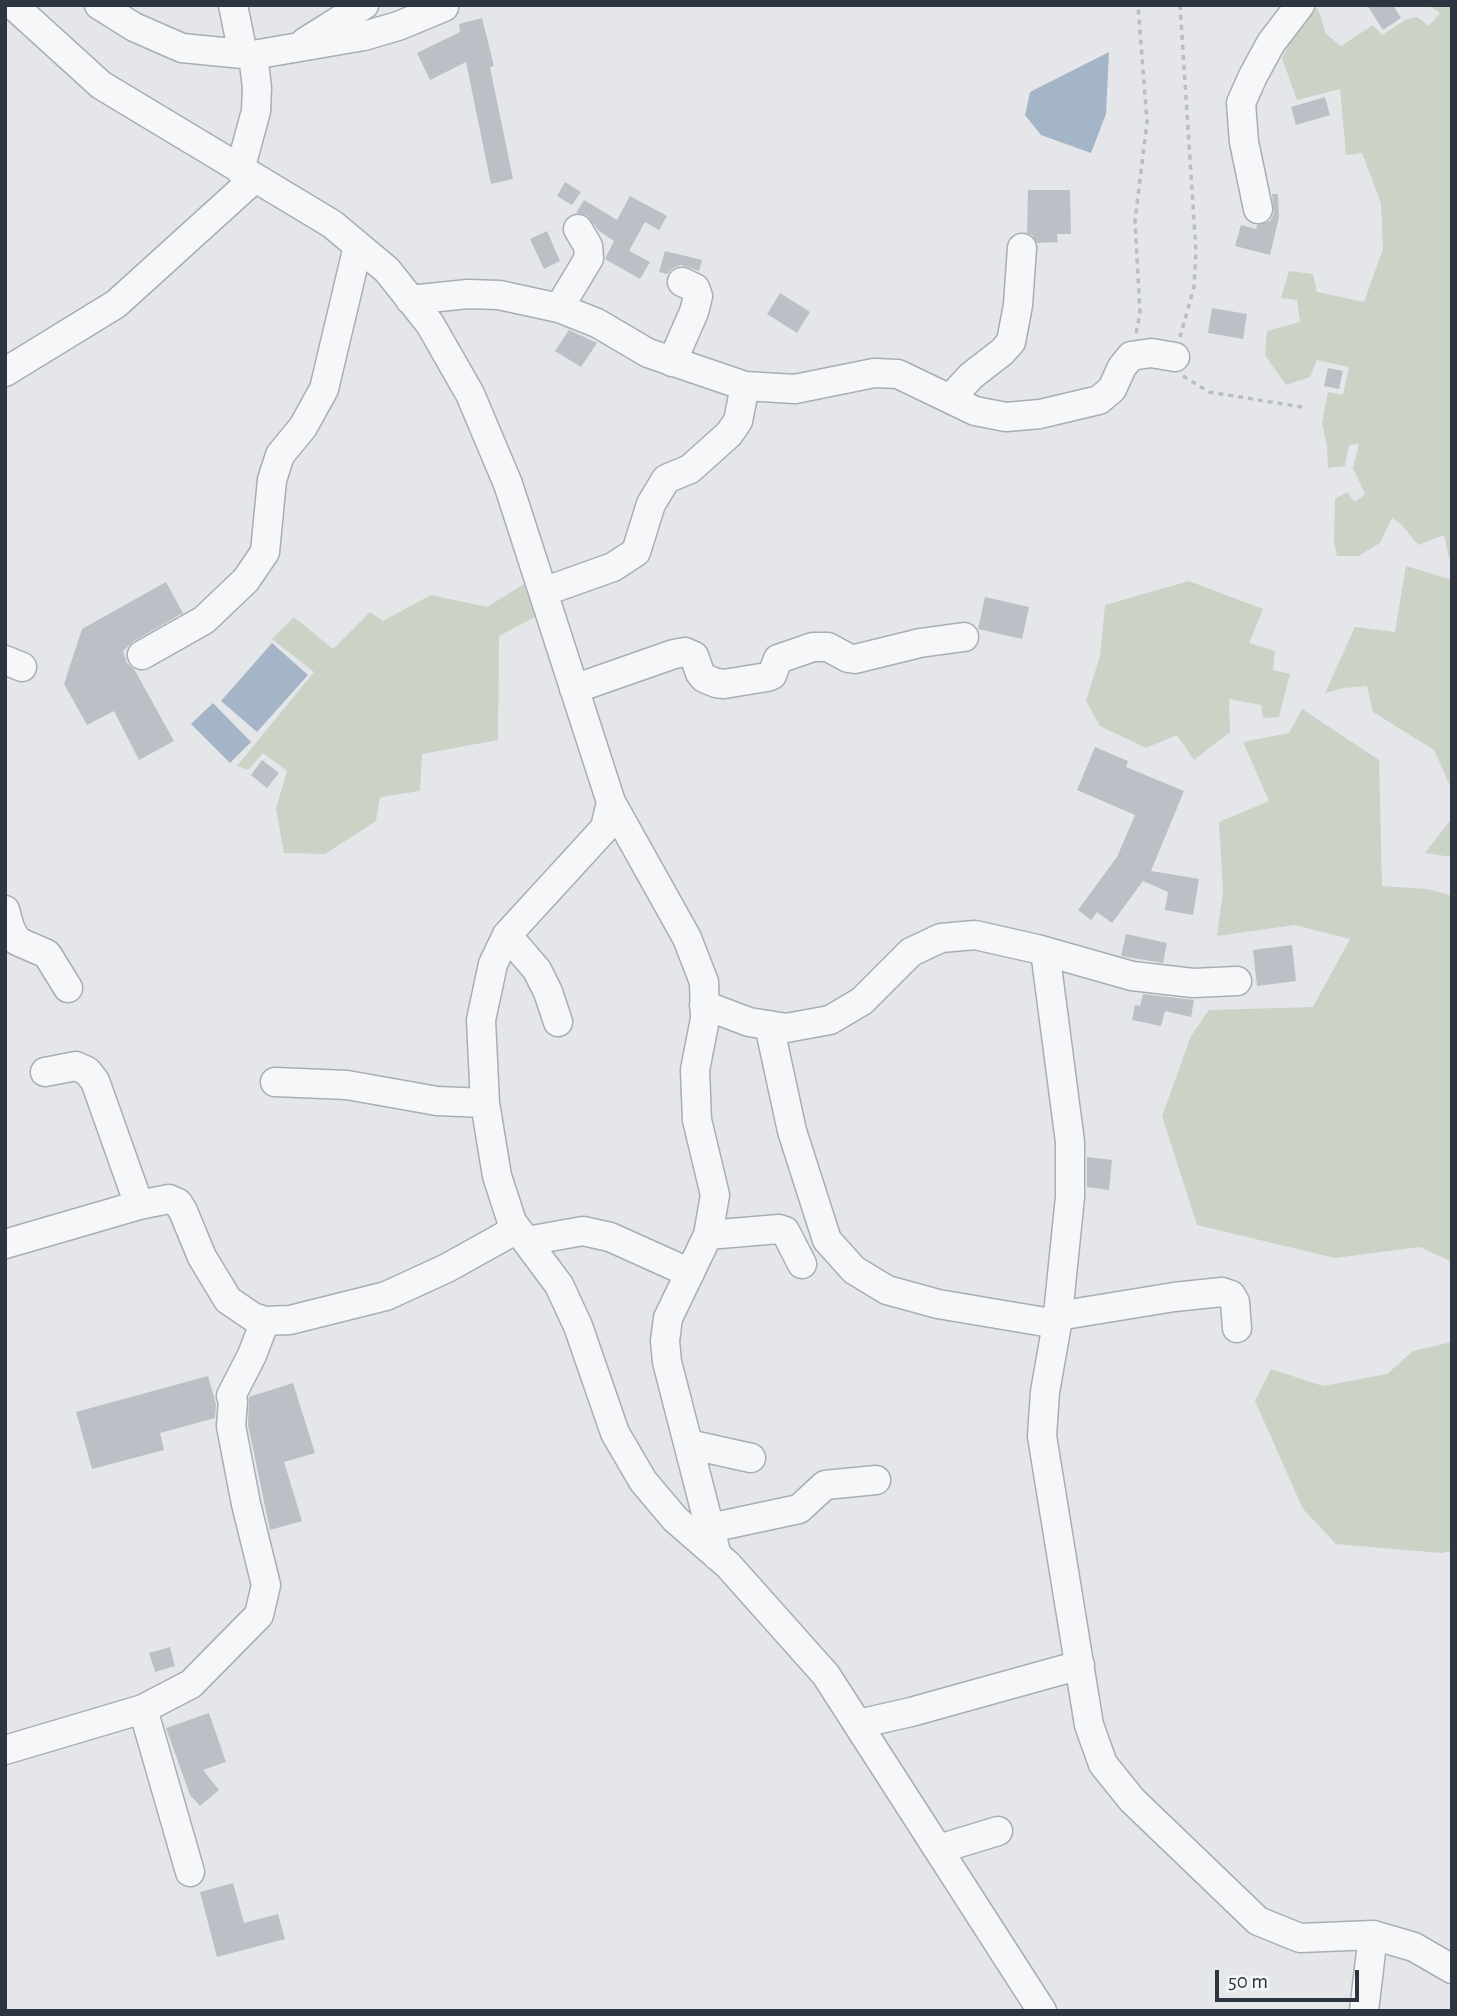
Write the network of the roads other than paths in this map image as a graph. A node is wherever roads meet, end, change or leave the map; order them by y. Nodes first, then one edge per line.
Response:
1 (13, 5) edge
2 (99, 5) edge
3 (233, 5) edge
4 (364, 5) edge
5 (1300, 5) edge
6 (444, 7) dead end
7 (5, 18) edge
8 (294, 49) junction
9 (248, 54) junction
10 (248, 174) junction
11 (1258, 209) dead end
12 (578, 229) dead end
13 (358, 246) junction
14 (1023, 248) dead end
15 (682, 282) dead end
16 (411, 300) junction
17 (559, 308) junction
18 (1175, 357) road end
19 (672, 362) junction
20 (5, 372) edge
21 (745, 386) junction
22 (950, 399) junction
23 (543, 592) junction
24 (964, 637) dead end
25 (142, 655) dead end
26 (574, 689) junction
27 (611, 802) junction
28 (5, 910) edge
29 (507, 935) junction
30 (1041, 950) junction
31 (1237, 981) dead end
32 (68, 988) dead end
33 (704, 1005) junction
34 (558, 1022) dead end
35 (769, 1025) junction
36 (45, 1072) dead end
37 (275, 1082) dead end
38 (485, 1103) junction
39 (139, 1205) junction
40 (522, 1235) junction
41 (708, 1236) junction
42 (5, 1244) edge
43 (802, 1264) dead end
44 (690, 1273) junction
45 (265, 1321) junction
46 (1055, 1321) junction
47 (1237, 1328) dead end
48 (688, 1444) junction
49 (751, 1458) dead end
50 (876, 1480) dead end
51 (710, 1528) junction
52 (717, 1556) junction
53 (1080, 1665) junction
54 (143, 1709) junction
55 (858, 1724) junction
56 (5, 1751) edge
57 (998, 1831) dead end
58 (939, 1849) junction
59 (190, 1872) dead end
60 (1373, 1935) junction
61 (1452, 1969) edge
62 (1042, 2011) edge
63 (1364, 2011) edge

1 - 7 street
1 - 10 street
2 - 9 street
3 - 9 street
4 - 8 street
5 - 11 street
6 - 8 street
8 - 9 street
9 - 10 street
10 - 13 street
10 - 20 street
12 - 17 street
13 - 16 street
13 - 25 street
14 - 22 street
15 - 19 street
16 - 17 street
16 - 23 street
17 - 19 street
18 - 22 street
19 - 21 street
21 - 22 street
21 - 23 street
23 - 26 street
24 - 26 street
26 - 27 street
27 - 29 street
27 - 33 street
28 - 32 street
29 - 34 street
29 - 38 street
30 - 31 street
30 - 35 street
30 - 46 street
33 - 35 street
33 - 41 street
35 - 46 street
36 - 39 street
37 - 38 street
38 - 40 street
39 - 42 street
39 - 45 street
40 - 44 street
40 - 45 street
40 - 52 street
41 - 43 street
41 - 44 street
44 - 48 street
45 - 54 street
46 - 47 street
46 - 53 street
48 - 49 street
48 - 51 street
50 - 51 street
51 - 52 street
52 - 55 street
53 - 55 street
53 - 60 street
54 - 56 street
54 - 59 street
55 - 58 street
57 - 58 street
58 - 62 street
60 - 61 street
60 - 63 street

